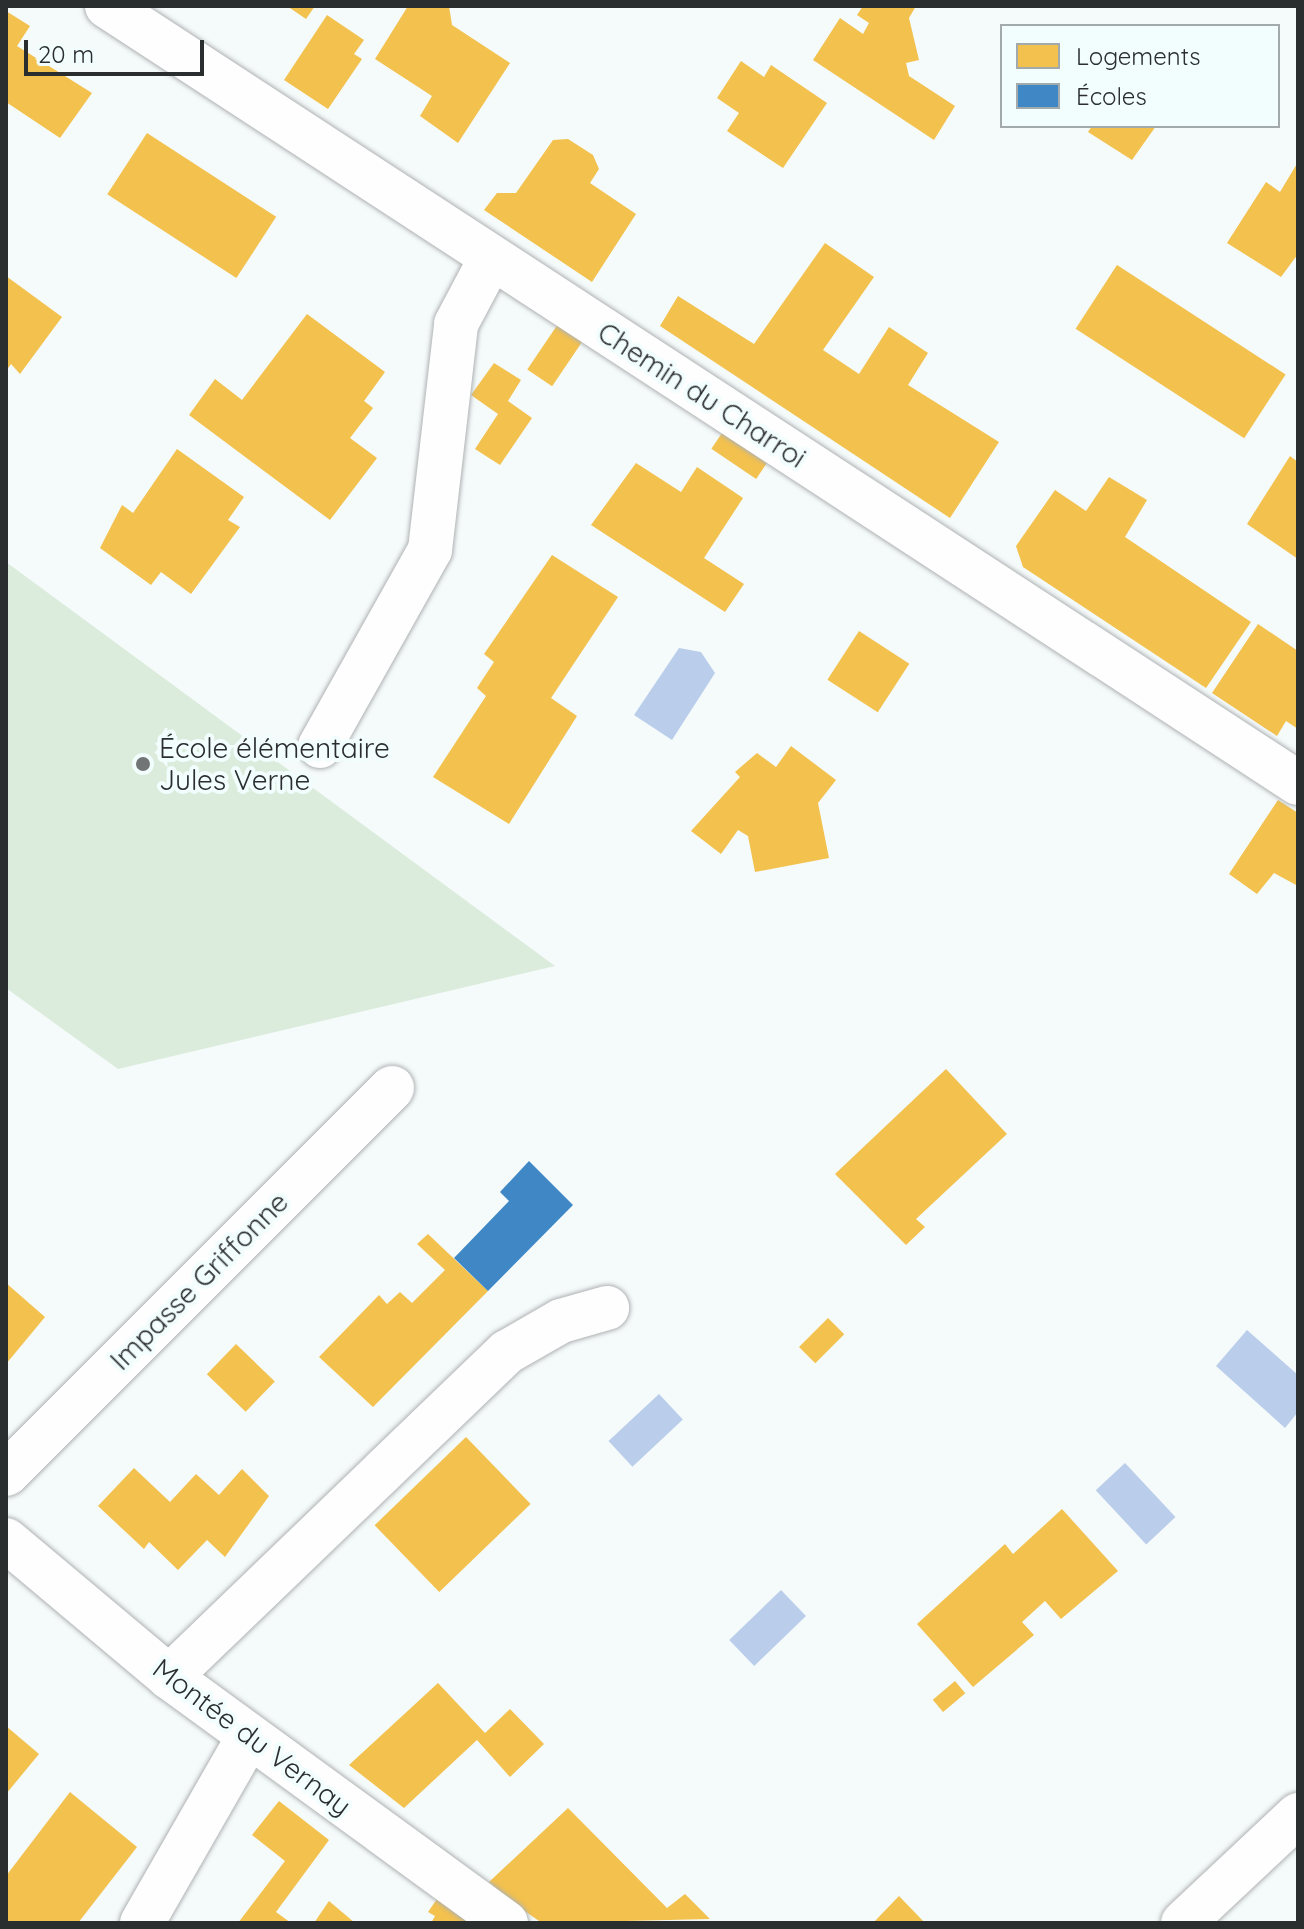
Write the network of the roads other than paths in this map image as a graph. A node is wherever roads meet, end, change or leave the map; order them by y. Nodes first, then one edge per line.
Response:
1 (107, 6) edge
2 (491, 258) junction
3 (320, 746) dead end
4 (1298, 783) edge
5 (392, 1088) dead end
6 (607, 1308) dead end
7 (6, 1474) edge
8 (6, 1540) edge
9 (169, 1677) junction
10 (249, 1736) junction
11 (1298, 1815) edge
12 (142, 1923) edge
13 (506, 1923) edge
14 (1183, 1923) edge

1 - 2 street, Chemin du Charroi
2 - 3 street
2 - 4 street, Chemin du Charroi
5 - 7 street, Impasse Griffonne
6 - 9 street
8 - 9 street, Montée du Vernay
9 - 10 street, Montée du Vernay
10 - 12 street
10 - 13 street, Montée du Vernay
11 - 14 street

